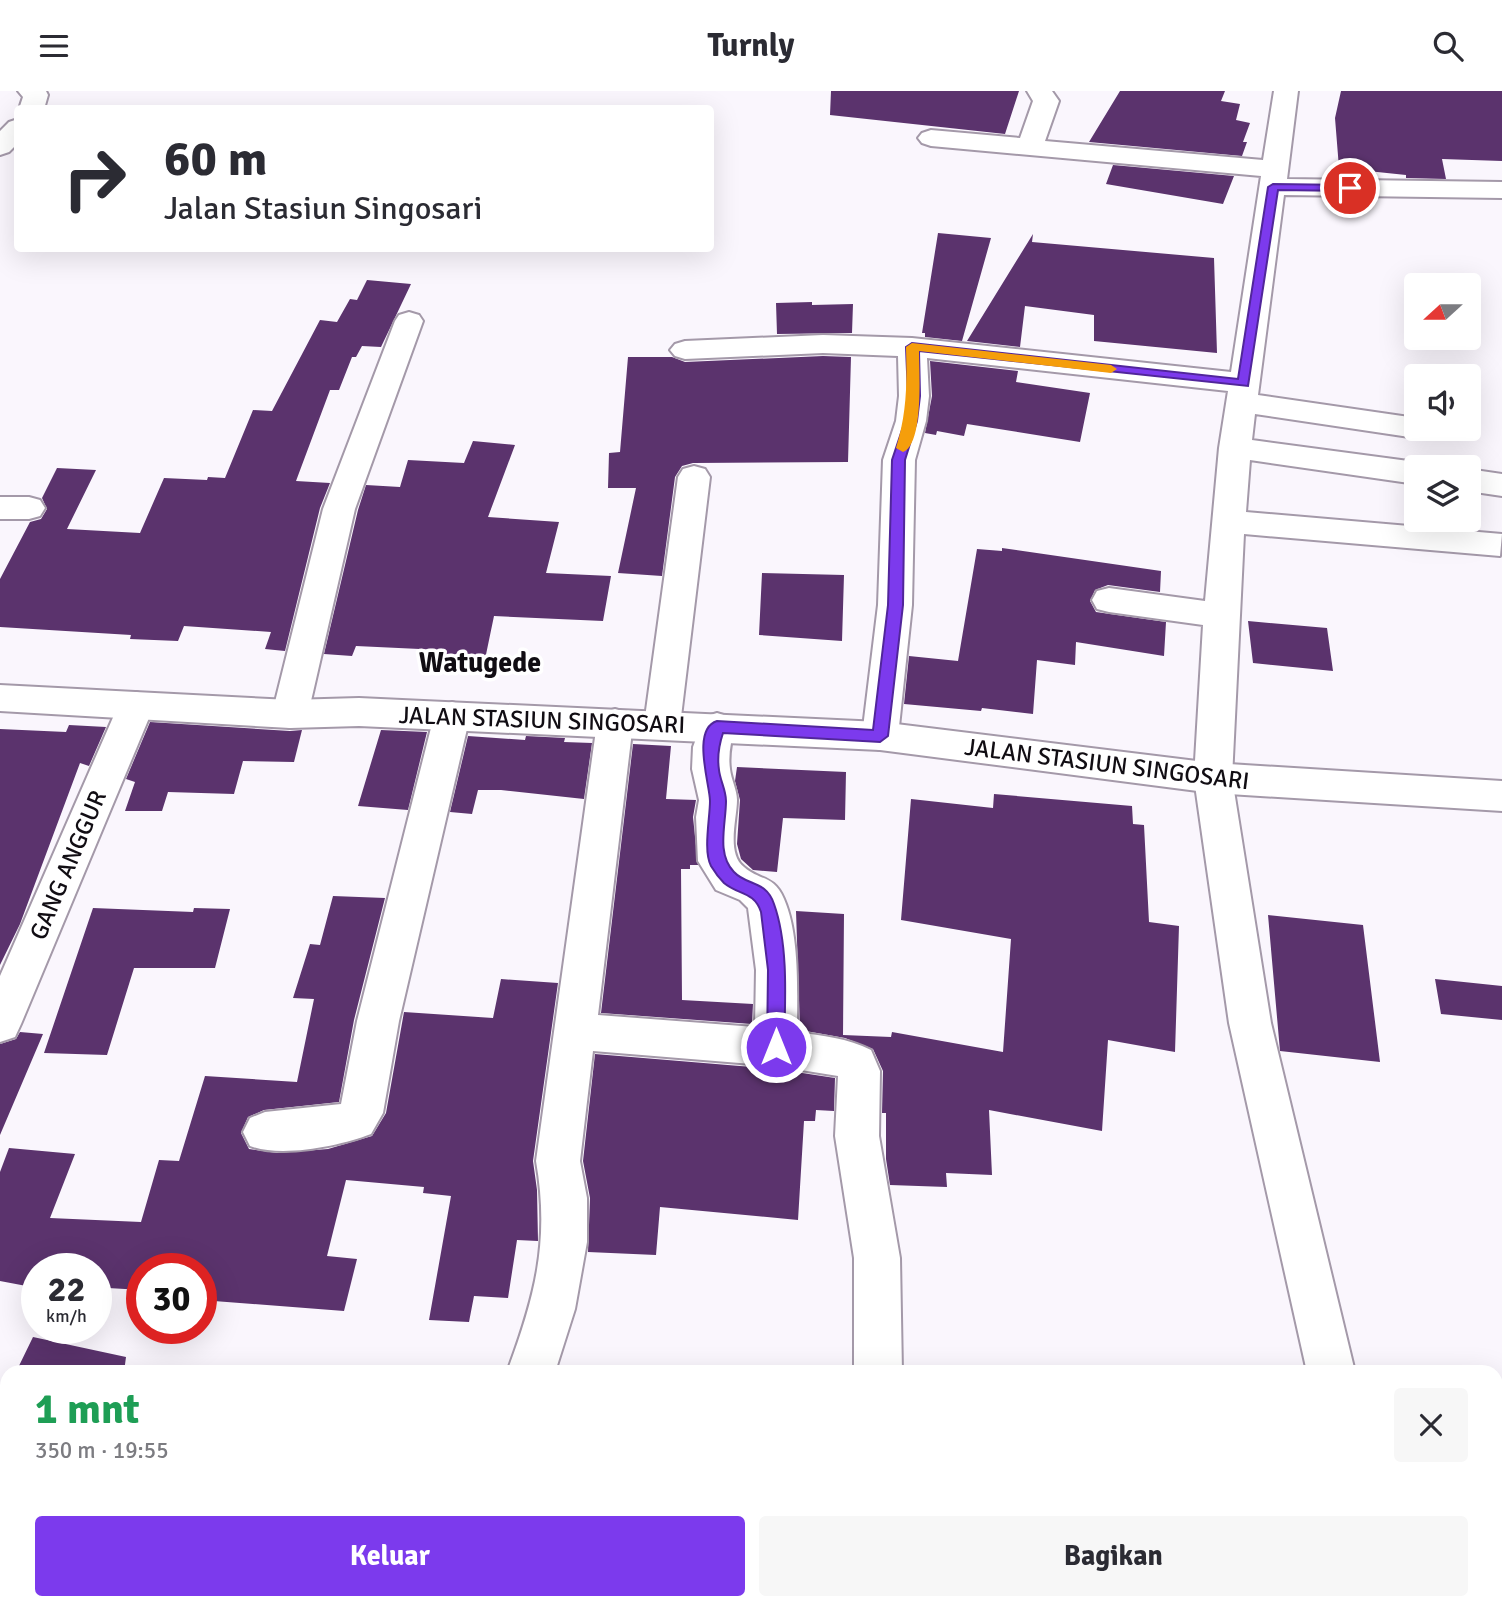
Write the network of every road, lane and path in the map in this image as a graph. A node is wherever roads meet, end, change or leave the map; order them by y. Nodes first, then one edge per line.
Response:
1 (30, 91) edge
2 (1039, 91) edge
3 (1286, 91) edge
4 (32, 105) edge
5 (930, 138) dead end
6 (1030, 146) junction
7 (1273, 178) junction
8 (1502, 190) edge
9 (409, 321) dead end
10 (912, 347) junction
11 (685, 350) dead end
12 (1242, 393) junction
13 (1404, 425) edge
14 (1235, 448) junction
15 (1404, 471) edge
16 (694, 477) dead end
17 (1481, 482) edge
18 (1502, 485) edge
19 (1229, 522) junction
20 (1500, 545) dead end
21 (1109, 600) dead end
22 (1221, 615) junction
23 (0, 698) edge
24 (136, 706) junction
25 (290, 714) junction
26 (452, 716) junction
27 (615, 723) junction
28 (662, 725) junction
29 (717, 727) junction
30 (880, 736) junction
31 (1213, 779) junction
32 (1502, 796) edge
33 (0, 1024) edge
34 (573, 1031) junction
35 (776, 1047) junction
36 (265, 1132) dead end
37 (534, 1365) edge
38 (878, 1365) edge
39 (1329, 1365) edge

1 - 4 street
2 - 6 street
3 - 7 street
5 - 6 street
6 - 7 street
7 - 8 street
7 - 12 street
9 - 25 street
10 - 11 street
10 - 12 street
10 - 30 street
12 - 13 street
12 - 14 street
14 - 15 street
14 - 19 street
16 - 28 street
17 - 18 street
19 - 20 street
19 - 22 street
21 - 22 street
22 - 31 street
23 - 24 street, JALAN STASIUN SINGOSARI
24 - 25 street, JALAN STASIUN SINGOSARI
24 - 33 street, GANG ANGGUR
25 - 26 street, JALAN STASIUN SINGOSARI
26 - 27 street, JALAN STASIUN SINGOSARI
26 - 36 street
27 - 28 street, JALAN STASIUN SINGOSARI
27 - 34 street
28 - 29 street, JALAN STASIUN SINGOSARI
29 - 30 street, JALAN STASIUN SINGOSARI
29 - 35 street
30 - 31 street, JALAN STASIUN SINGOSARI
31 - 32 street, JALAN STASIUN SINGOSARI
31 - 39 street
34 - 35 street
34 - 37 street
35 - 38 street

